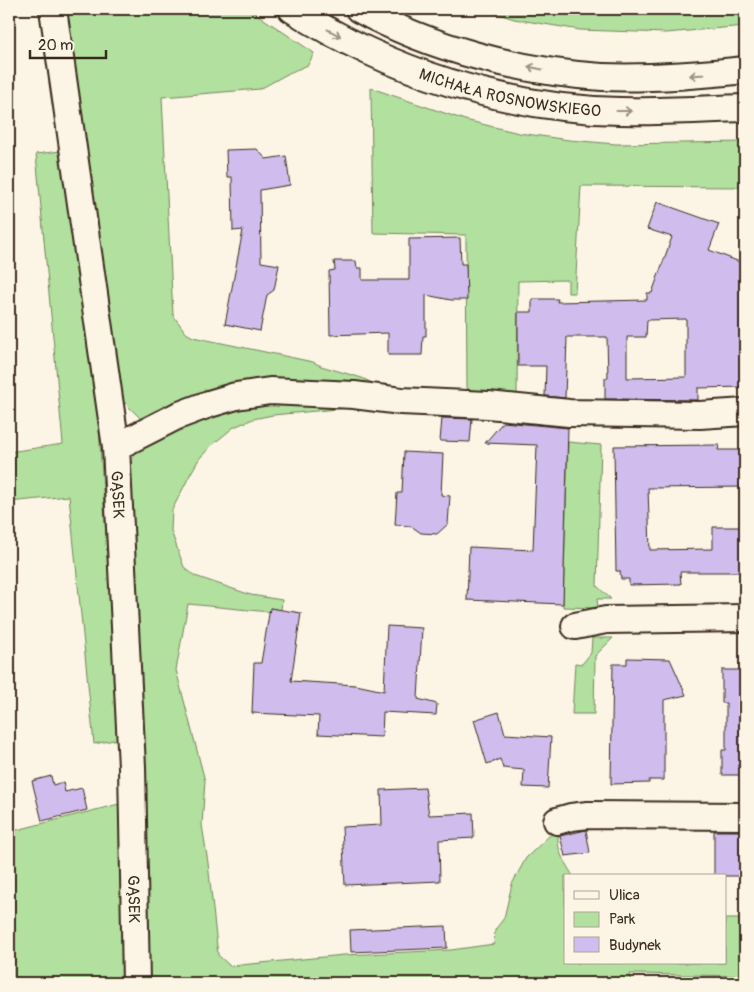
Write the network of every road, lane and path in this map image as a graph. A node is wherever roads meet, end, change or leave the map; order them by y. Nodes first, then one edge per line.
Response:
1 (53, 9) edge
2 (292, 9) edge
3 (359, 9) edge
4 (745, 70) edge
5 (745, 108) edge
6 (745, 412) edge
7 (116, 447) junction
8 (745, 618) edge
9 (575, 626) dead end
10 (745, 816) edge
11 (557, 821) dead end
12 (136, 983) edge

1 - 7 street, GĄSEK
2 -> 5 street, MICHAŁA ROSNOWSKIEGO
4 -> 3 street, MICHAŁA ROSNOWSKIEGO
6 - 7 street
7 - 12 street, GĄSEK
8 - 9 street
10 - 11 street

